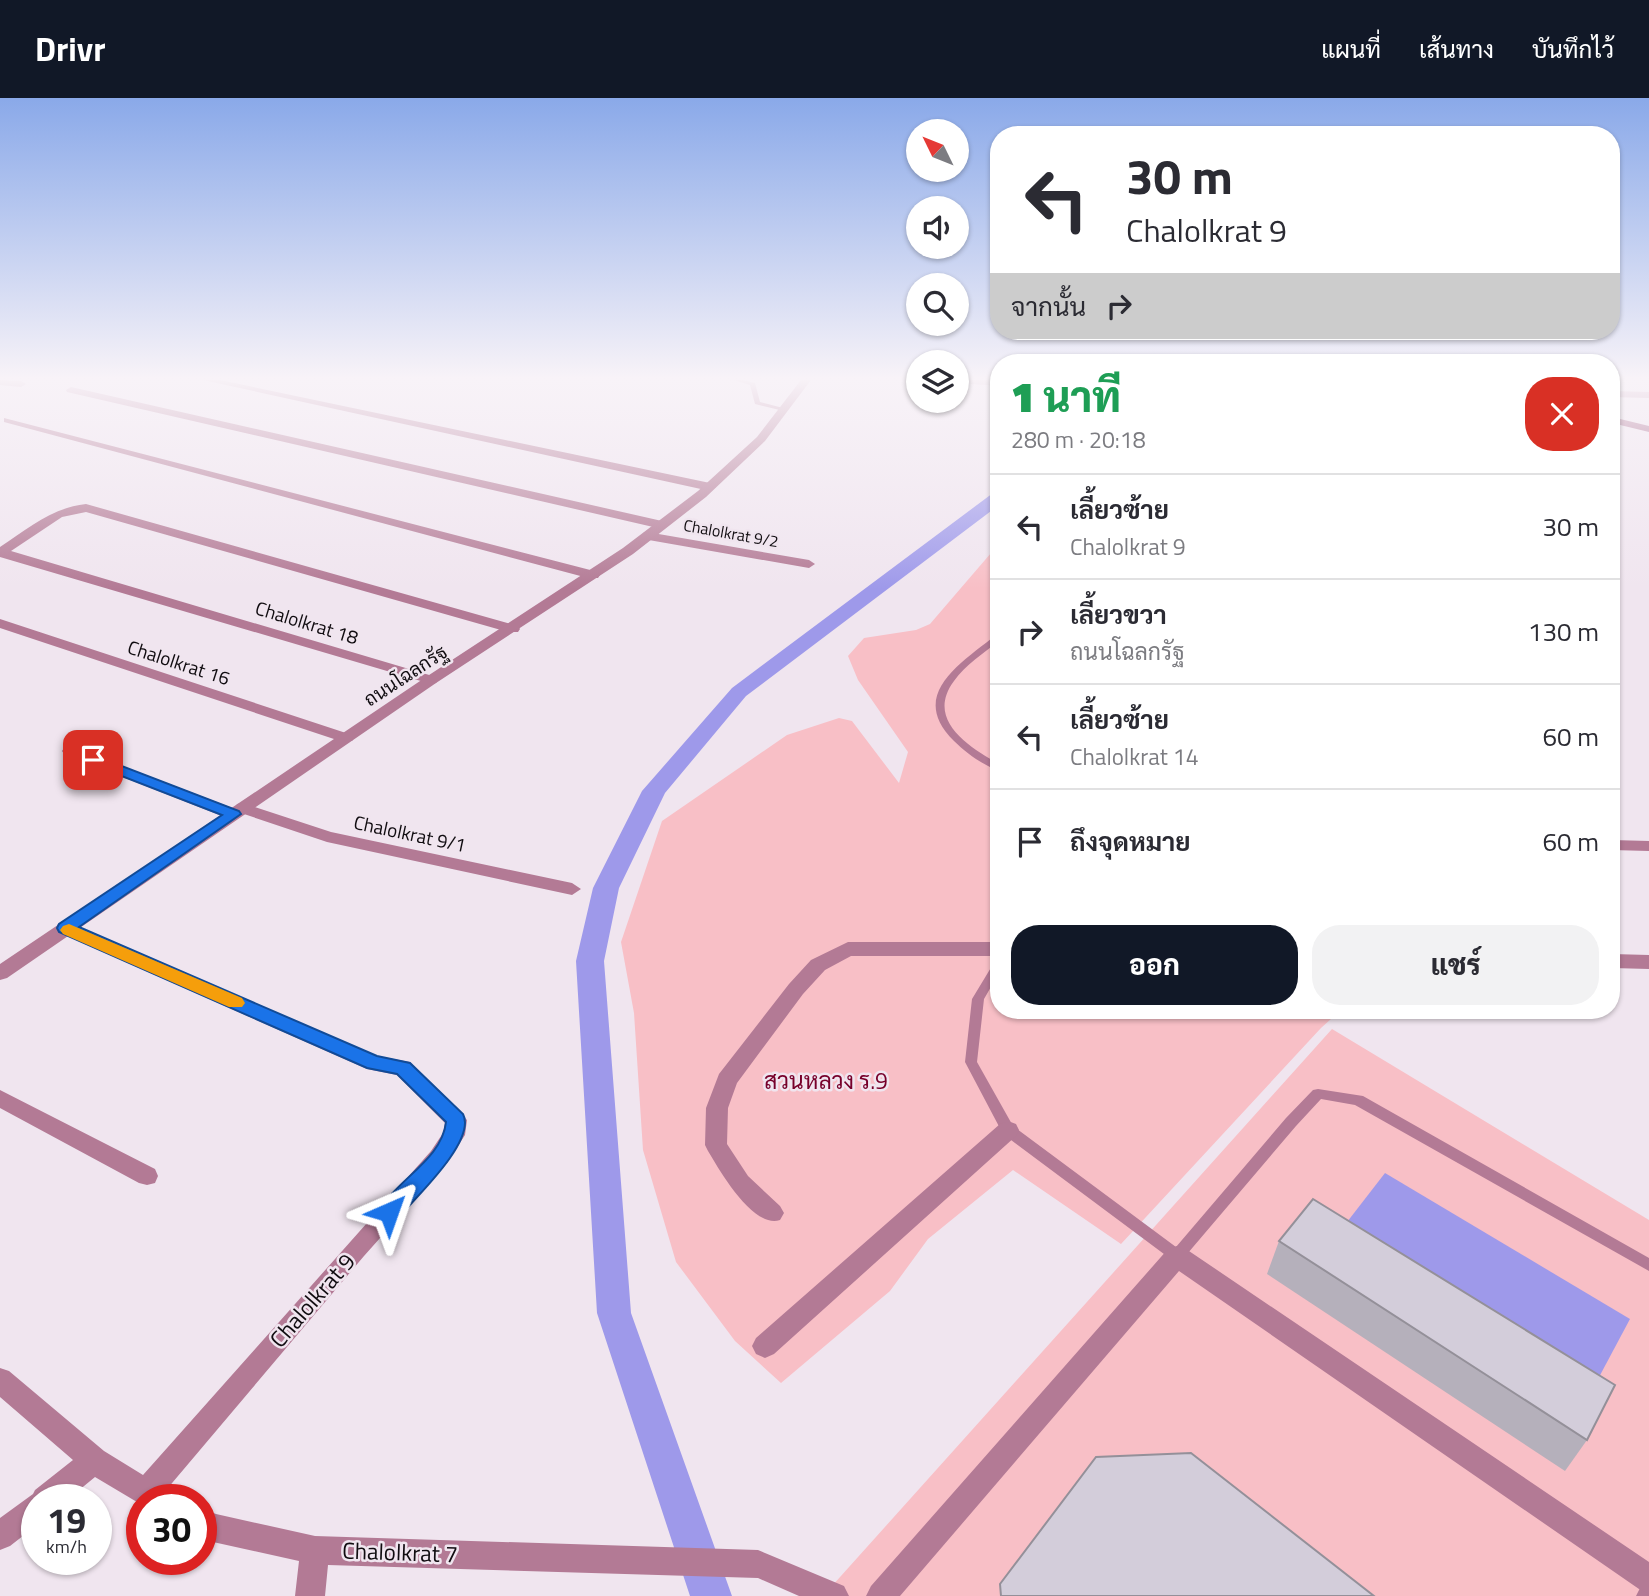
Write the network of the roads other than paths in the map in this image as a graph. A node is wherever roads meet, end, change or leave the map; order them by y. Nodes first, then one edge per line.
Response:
1 (121, 450) edge
2 (333, 450) edge
3 (536, 450) edge
4 (749, 450) edge
5 (710, 487) junction
6 (662, 525) junction
7 (647, 536) junction
8 (1, 552) edge
9 (809, 564) dead end
10 (593, 575) junction
11 (0, 623) edge
12 (513, 629) junction
13 (990, 645) edge
14 (431, 680) junction
15 (346, 738) junction
16 (70, 751) dead end
17 (990, 763) edge
18 (238, 811) junction
19 (1620, 845) edge
20 (1649, 846) edge
21 (572, 889) dead end
22 (65, 928) junction
23 (990, 949) edge
24 (1620, 961) edge
25 (1649, 962) edge
26 (0, 973) edge
27 (990, 979) edge
28 (0, 1098) edge
29 (1008, 1130) junction
30 (147, 1176) dead end
31 (772, 1213) dead end
32 (1177, 1256) junction
33 (1648, 1263) edge
34 (765, 1346) dead end
35 (0, 1380) edge
36 (94, 1461) junction
37 (66, 1484) edge
38 (133, 1484) edge
39 (163, 1484) edge
40 (21, 1520) edge
41 (217, 1529) edge
42 (0, 1536) edge
43 (315, 1550) junction
44 (1649, 1579) edge
45 (1649, 1588) edge
46 (310, 1596) edge
47 (834, 1596) edge
48 (881, 1596) edge
49 (1646, 1596) edge

1 - 10 street
2 - 6 street
3 - 5 street
4 - 5 street, ถนนโฉลกรัฐ
5 - 6 street, ถนนโฉลกรัฐ
6 - 7 street, ถนนโฉลกรัฐ
7 - 9 street, Chalolkrat 9/2
7 - 10 street, ถนนโฉลกรัฐ
8 - 12 street
8 - 14 street, Chalolkrat 18
10 - 12 street, ถนนโฉลกรัฐ
11 - 15 street, Chalolkrat 16
12 - 14 street, ถนนโฉลกรัฐ
13 - 17 lane
14 - 15 street, ถนนโฉลกรัฐ
15 - 18 street, ถนนโฉลกรัฐ
16 - 18 street, Chalolkrat 9/1
18 - 21 street, Chalolkrat 9/1
18 - 22 street, ถนนโฉลกรัฐ
19 - 20 street
22 - 26 street, ถนนโฉลกรัฐ
22 - 39 street, Chalolkrat 9
23 - 31 street
24 - 25 street
27 - 29 lane
28 - 30 street
29 - 32 lane
29 - 34 street
32 - 33 lane
32 - 44 street
32 - 48 street
35 - 36 street
36 - 37 street
36 - 38 street
40 - 42 street
41 - 43 street, Chalolkrat 7
43 - 46 street
43 - 47 street, Chalolkrat 7
45 - 49 lane

